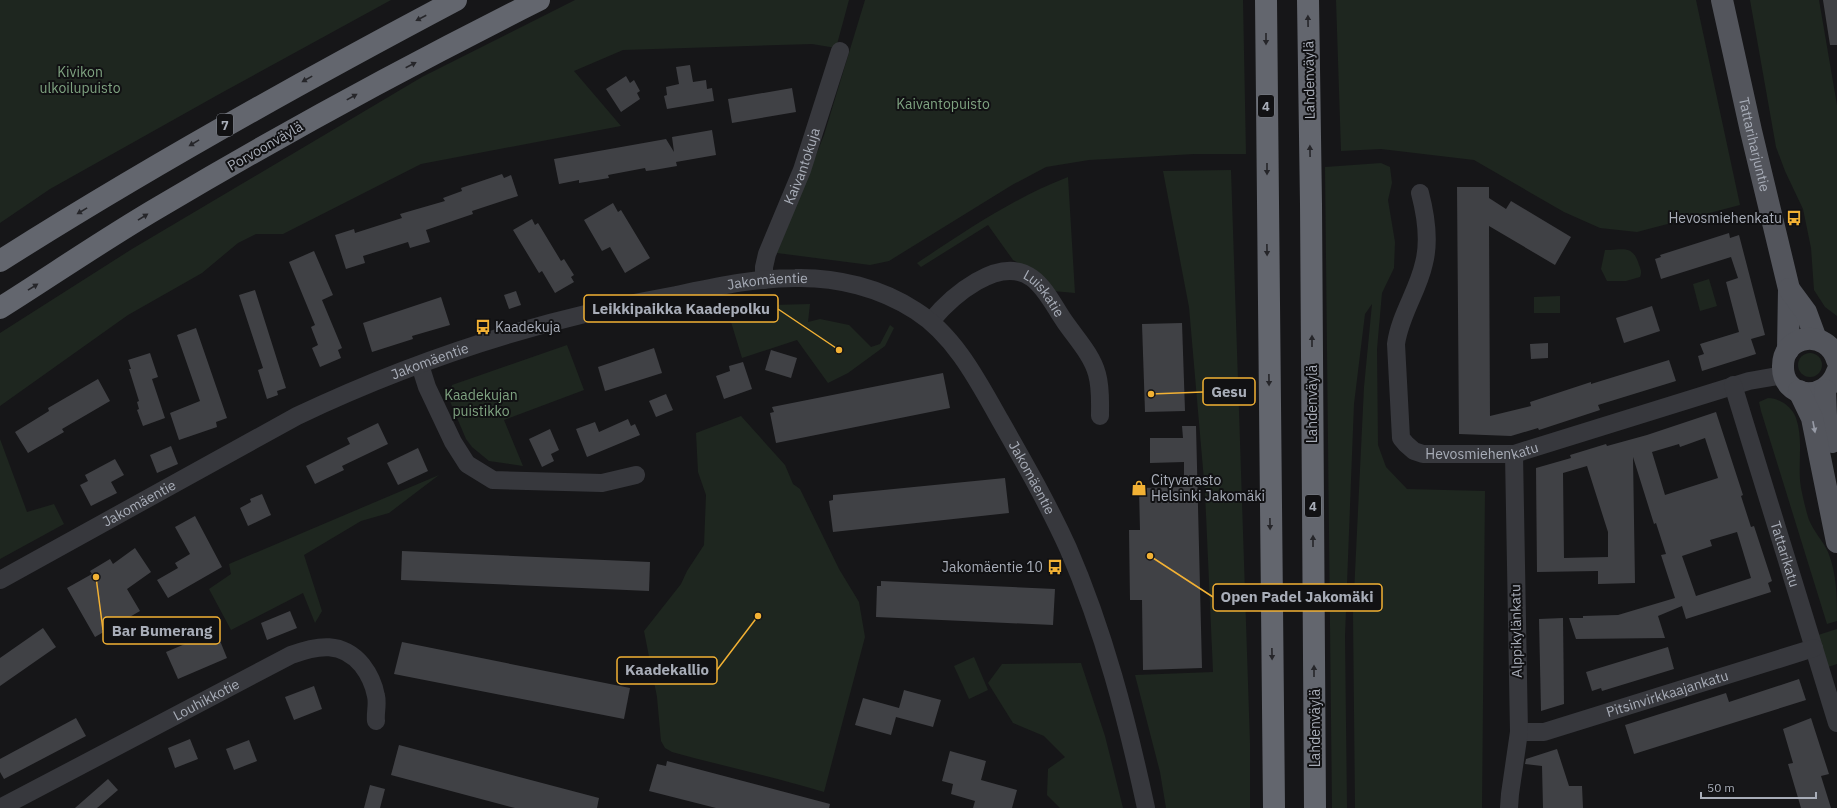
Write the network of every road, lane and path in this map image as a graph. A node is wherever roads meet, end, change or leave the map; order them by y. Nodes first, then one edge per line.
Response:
1 (456, 0) edge
2 (539, 0) edge
3 (1266, 0) edge
4 (1308, 0) edge
5 (1722, 0) edge
6 (840, 51) dead end
7 (1420, 193) dead end
8 (0, 261) edge
9 (764, 280) junction
10 (1790, 288) junction
11 (0, 308) edge
12 (931, 321) junction
13 (1816, 339) junction
14 (1788, 350) junction
15 (1837, 360) edge
16 (420, 365) junction
17 (1784, 375) junction
18 (1831, 381) edge
19 (1733, 385) junction
20 (1799, 391) junction
21 (1100, 416) dead end
22 (1514, 454) junction
23 (1837, 468) edge
24 (636, 475) dead end
25 (1837, 542) edge
26 (0, 580) edge
27 (1814, 648) junction
28 (376, 721) dead end
29 (1837, 723) edge
30 (1519, 732) junction
31 (0, 808) edge
32 (1146, 808) edge
33 (1274, 808) edge
34 (1315, 808) edge
35 (1509, 808) edge

1 -> 8 highway, 7
11 -> 2 highway, Porvoonväylä
3 -> 33 highway, 4
34 -> 4 highway, Lahdenväylä / 4
5 - 10 main road, Tattariharjuntie
6 - 9 street, Kaivantokuja
7 - 22 street, Hevosmiehenkatu
9 - 12 street, Jakomäentie
9 - 16 street, Jakomäentie
10 - 13 main road, Tattariharjuntie
10 - 14 main road, Tattariharjuntie
12 - 21 street, Luiskatie
12 - 32 street, Jakomäentie
13 - 14 main road
13 - 15 main road
14 - 17 main road, Tattariharjuntie
16 - 24 street
16 - 26 street, Jakomäentie
17 - 19 street, Hevosmiehenkatu
17 - 20 main road
18 - 20 main road
18 - 23 main road
19 - 22 street, Hevosmiehenkatu
19 - 27 street, Tattarikatu
20 -> 25 main road
22 - 30 street, Alppikylänkatu
27 - 29 street, Tattarikatu
27 - 30 street, Pitsinvirkkaajankatu
28 - 31 street, Louhikkotie
30 - 35 street, Alppikylänkatu

